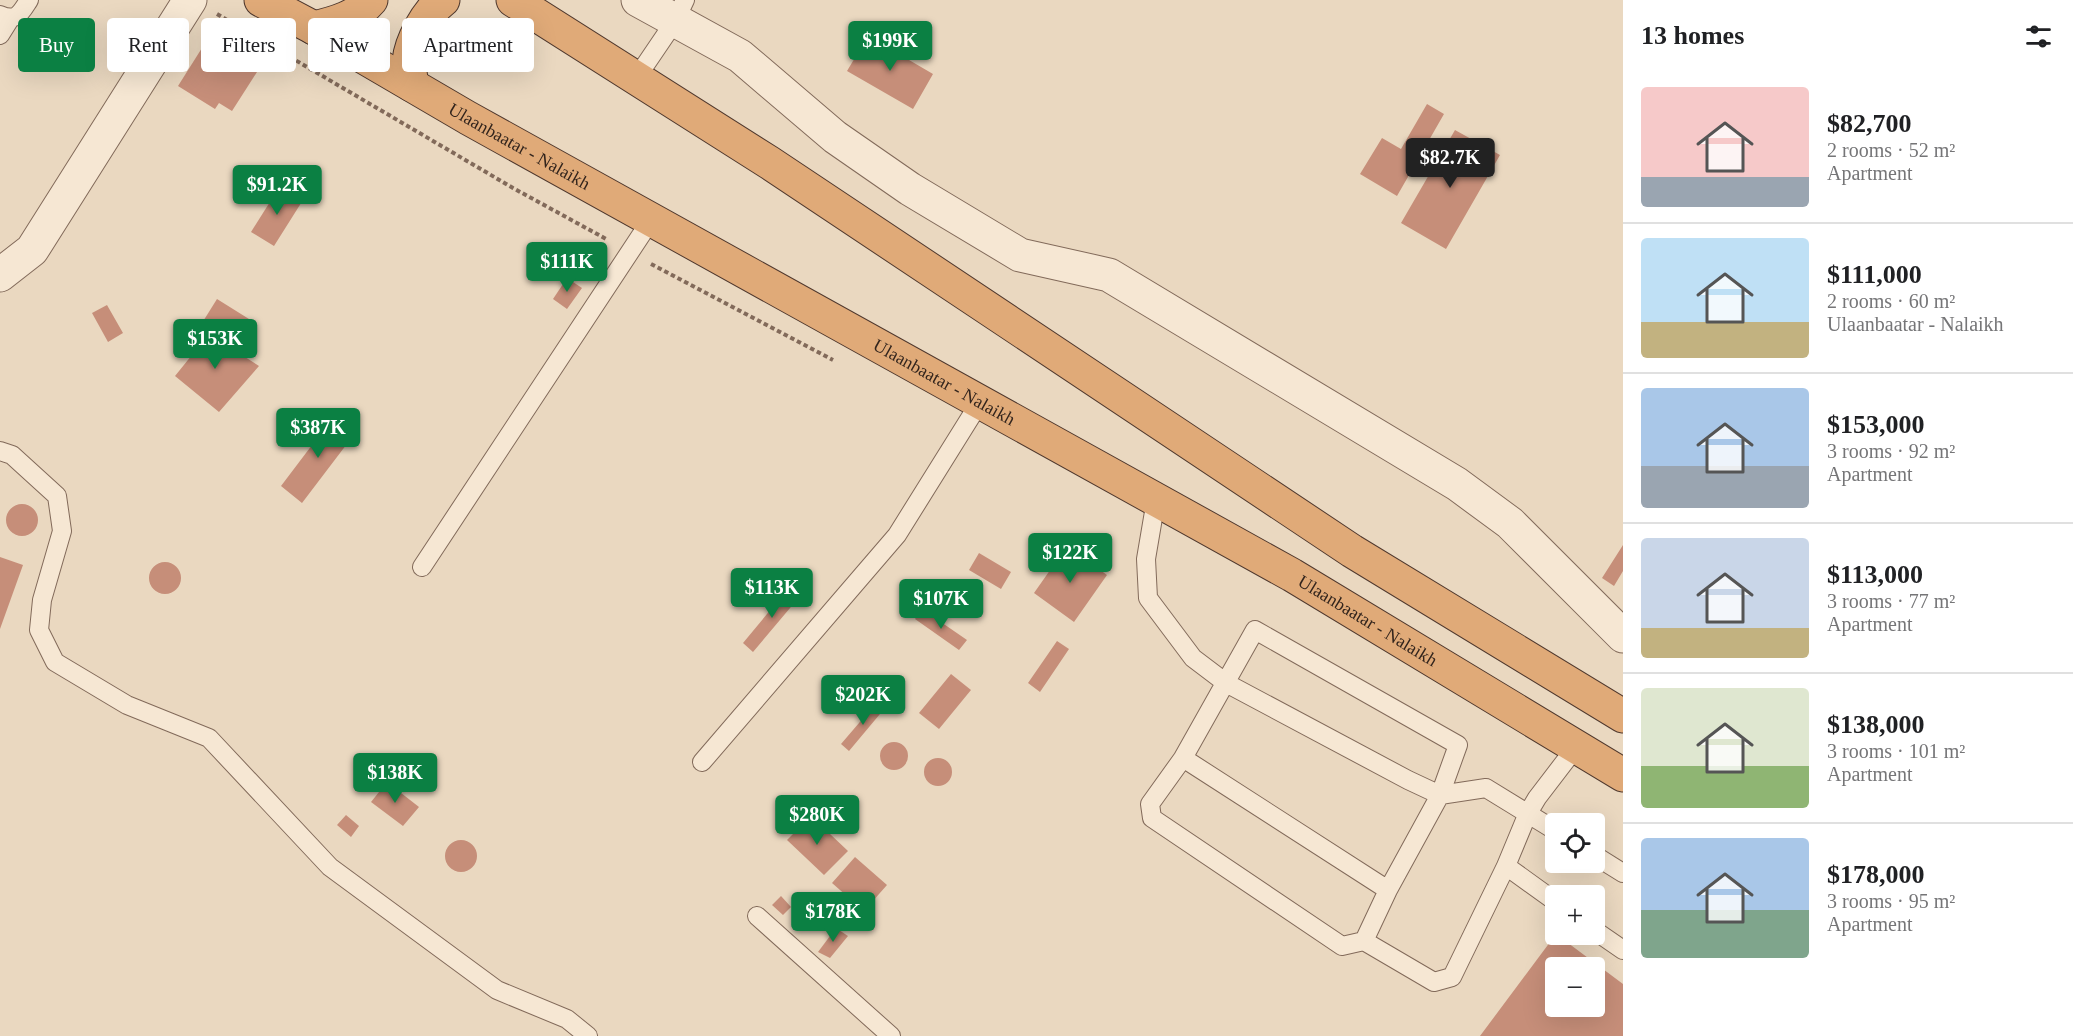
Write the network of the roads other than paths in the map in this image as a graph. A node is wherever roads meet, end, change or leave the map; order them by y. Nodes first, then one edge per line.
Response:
1 (29, 0) edge
2 (190, 0) edge
3 (261, 0) edge
4 (372, 0) edge
5 (443, 0) edge
6 (513, 0) edge
7 (638, 0) edge
8 (680, 10) edge
9 (5, 17) edge
10 (347, 18) edge
11 (308, 25) edge
12 (0, 35) edge
13 (390, 72) edge
14 (637, 77) junction
15 (412, 85) junction
16 (651, 220) junction
17 (0, 275) edge
18 (980, 402) junction
19 (0, 452) edge
20 (1156, 500) junction
21 (422, 567) dead end
22 (1623, 636) edge
23 (1226, 683) junction
24 (1623, 716) edge
25 (1576, 747) junction
26 (1183, 758) junction
27 (702, 762) dead end
28 (1623, 775) edge
29 (1440, 795) junction
30 (1528, 813) junction
31 (1545, 824) edge
32 (1605, 862) edge
33 (1506, 866) junction
34 (1623, 873) edge
35 (1388, 890) junction
36 (1545, 894) edge
37 (757, 916) dead end
38 (1605, 938) edge
39 (1364, 941) junction
40 (1623, 950) edge
41 (588, 1036) edge
42 (891, 1036) edge

1 - 9 lane
2 - 17 street
3 - 11 highway, Ulaanbaatar - Nalaikh
4 - 10 highway
5 - 15 highway
6 - 14 highway
7 - 8 street
8 - 14 lane
8 - 22 street
9 - 12 lane
13 - 15 highway, Ulaanbaatar - Nalaikh
14 - 24 highway
15 - 16 highway, Ulaanbaatar - Nalaikh
16 - 18 highway, Ulaanbaatar - Nalaikh
16 - 21 lane
18 - 20 highway, Ulaanbaatar - Nalaikh
18 - 27 lane
19 - 41 lane
20 - 23 lane
20 - 25 highway, Ulaanbaatar - Nalaikh
23 - 26 lane
23 - 29 lane
23 - 29 lane
25 - 28 highway, Ulaanbaatar - Nalaikh
25 - 30 lane
26 - 35 lane
26 - 39 lane
29 - 30 lane
29 - 35 lane
30 - 31 lane
30 - 33 lane
32 - 34 lane
33 - 36 lane
33 - 39 lane
35 - 39 lane
37 - 42 lane
38 - 40 lane

